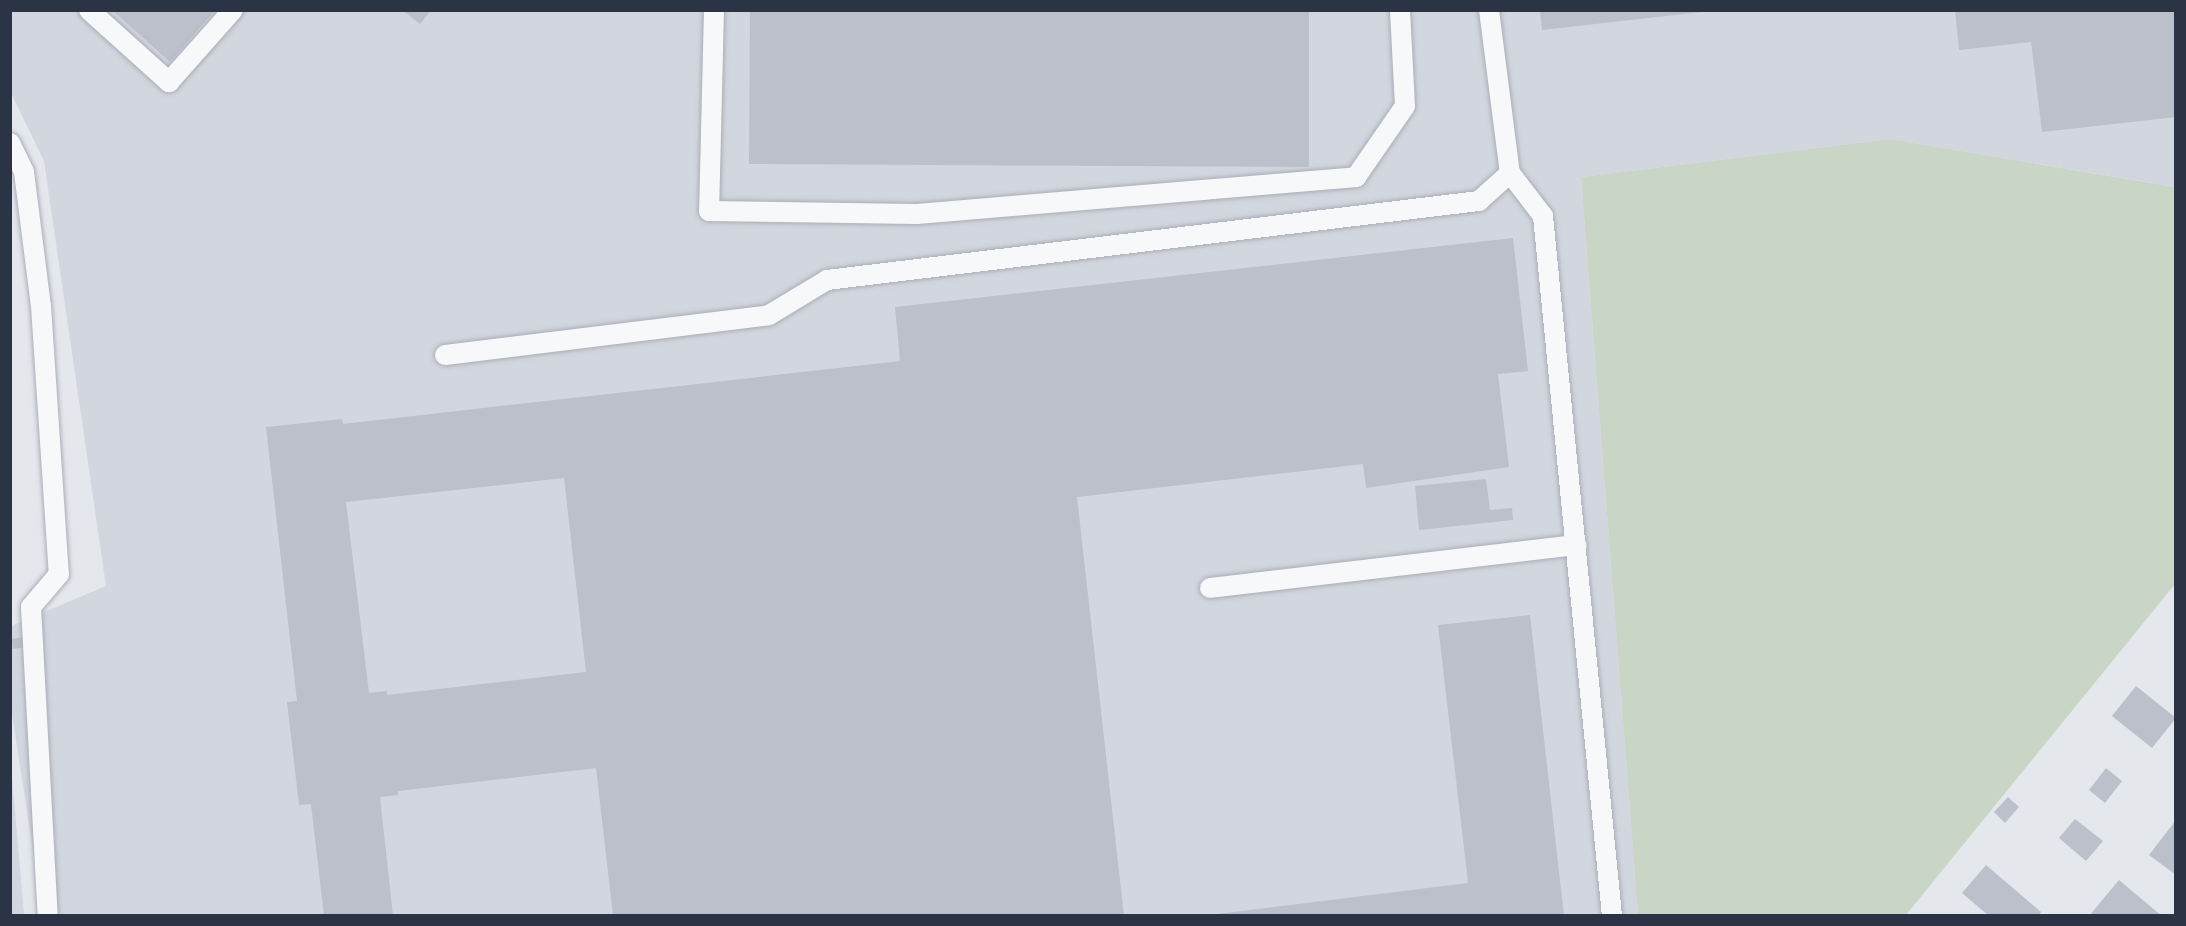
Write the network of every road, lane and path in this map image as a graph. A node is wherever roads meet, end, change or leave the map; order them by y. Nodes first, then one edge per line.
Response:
1 (89, 10) edge
2 (233, 10) edge
3 (714, 10) edge
4 (1400, 10) edge
5 (1489, 10) edge
6 (10, 143) edge
7 (1510, 174) junction
8 (445, 355) dead end
9 (1576, 545) junction
10 (1210, 588) dead end
11 (48, 915) edge
12 (1612, 915) edge

1 - 2 lane
3 - 4 lane
5 - 7 lane
6 - 11 lane
7 - 8 lane
7 - 9 lane
9 - 10 lane
9 - 12 lane

